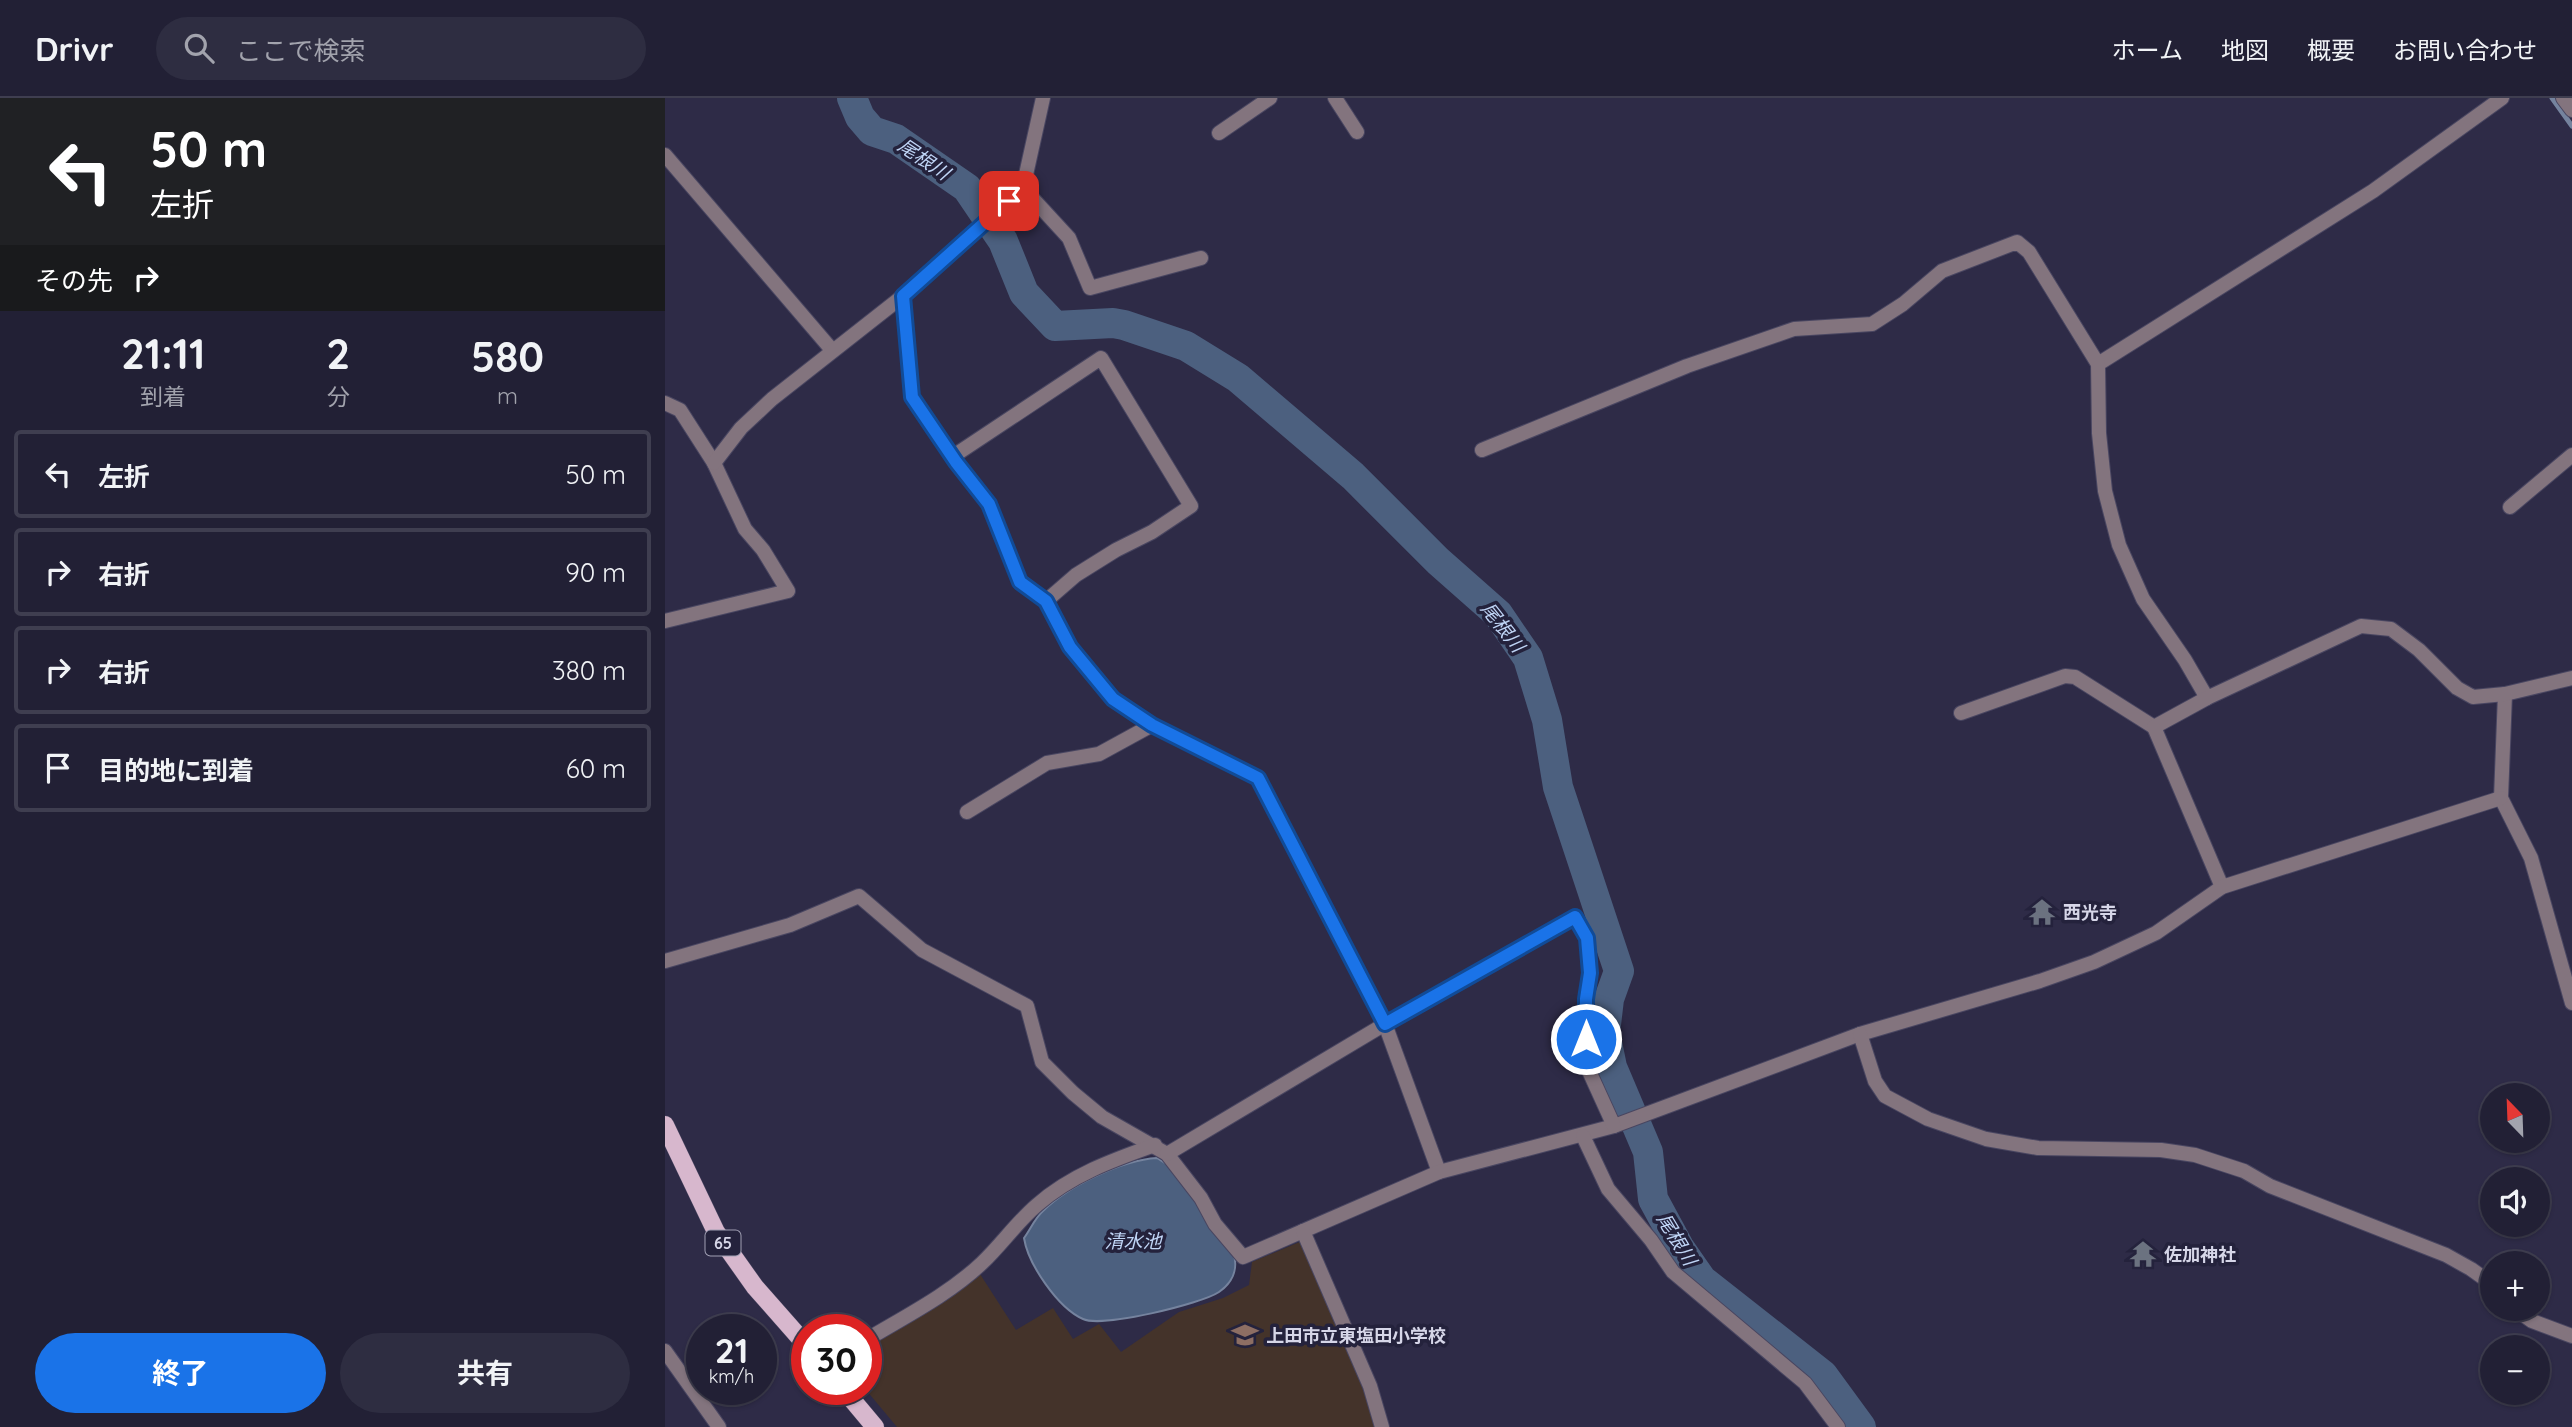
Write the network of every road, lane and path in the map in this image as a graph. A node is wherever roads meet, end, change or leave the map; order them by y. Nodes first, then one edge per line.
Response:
1 (1043, 98) edge
2 (1270, 98) edge
3 (1335, 98) edge
4 (2502, 98) edge
5 (2563, 98) edge
6 (2572, 110) edge
7 (1357, 132) dead end
8 (1219, 133) dead end
9 (665, 155) edge
10 (1023, 188) junction
11 (1201, 258) dead end
12 (903, 296) junction
13 (832, 350) junction
14 (2098, 364) junction
15 (665, 403) edge
16 (1482, 450) dead end
17 (2572, 455) edge
18 (952, 457) junction
19 (714, 463) junction
20 (2510, 508) dead end
21 (1046, 601) junction
22 (665, 621) edge
23 (2572, 678) edge
24 (2505, 694) junction
25 (2207, 698) junction
26 (1961, 713) dead end
27 (1152, 725) junction
28 (2154, 727) junction
29 (2501, 798) junction
30 (967, 812) dead end
31 (2222, 887) junction
32 (665, 961) edge
33 (2572, 1003) edge
34 (1385, 1024) junction
35 (1860, 1034) junction
36 (1620, 1124) junction
37 (665, 1125) edge
38 (1583, 1136) junction
39 (1161, 1149) junction
40 (1439, 1172) junction
41 (1303, 1231) junction
42 (2480, 1275) edge
43 (2532, 1321) edge
44 (791, 1328) edge
45 (882, 1331) edge
46 (2572, 1336) edge
47 (665, 1351) edge
48 (857, 1405) edge
49 (719, 1427) edge
50 (876, 1427) edge
51 (1382, 1427) edge
52 (1838, 1427) edge

1 - 10 street
2 - 8 street
3 - 7 street
4 - 14 street
5 - 6 street
9 - 13 street
10 - 11 street
10 - 12 street
12 - 13 street
12 - 18 street
13 - 19 street
14 - 16 street
14 - 25 street
15 - 19 street
17 - 20 street
18 - 21 street
18 - 21 street
19 - 22 street
21 - 27 street
23 - 24 street
24 - 25 street
24 - 29 street
25 - 28 street
26 - 28 street
27 - 30 street
27 - 34 street
28 - 31 street
29 - 31 street
29 - 33 street
31 - 35 street
32 - 39 street
34 - 36 street
34 - 39 street
34 - 40 street
35 - 36 street
35 - 42 street
36 - 38 street
37 - 44 main road, 65
38 - 40 street
38 - 52 street
39 - 41 street
39 - 45 street
40 - 41 street
41 - 51 street
43 - 46 street
47 - 49 street
48 - 50 main road

